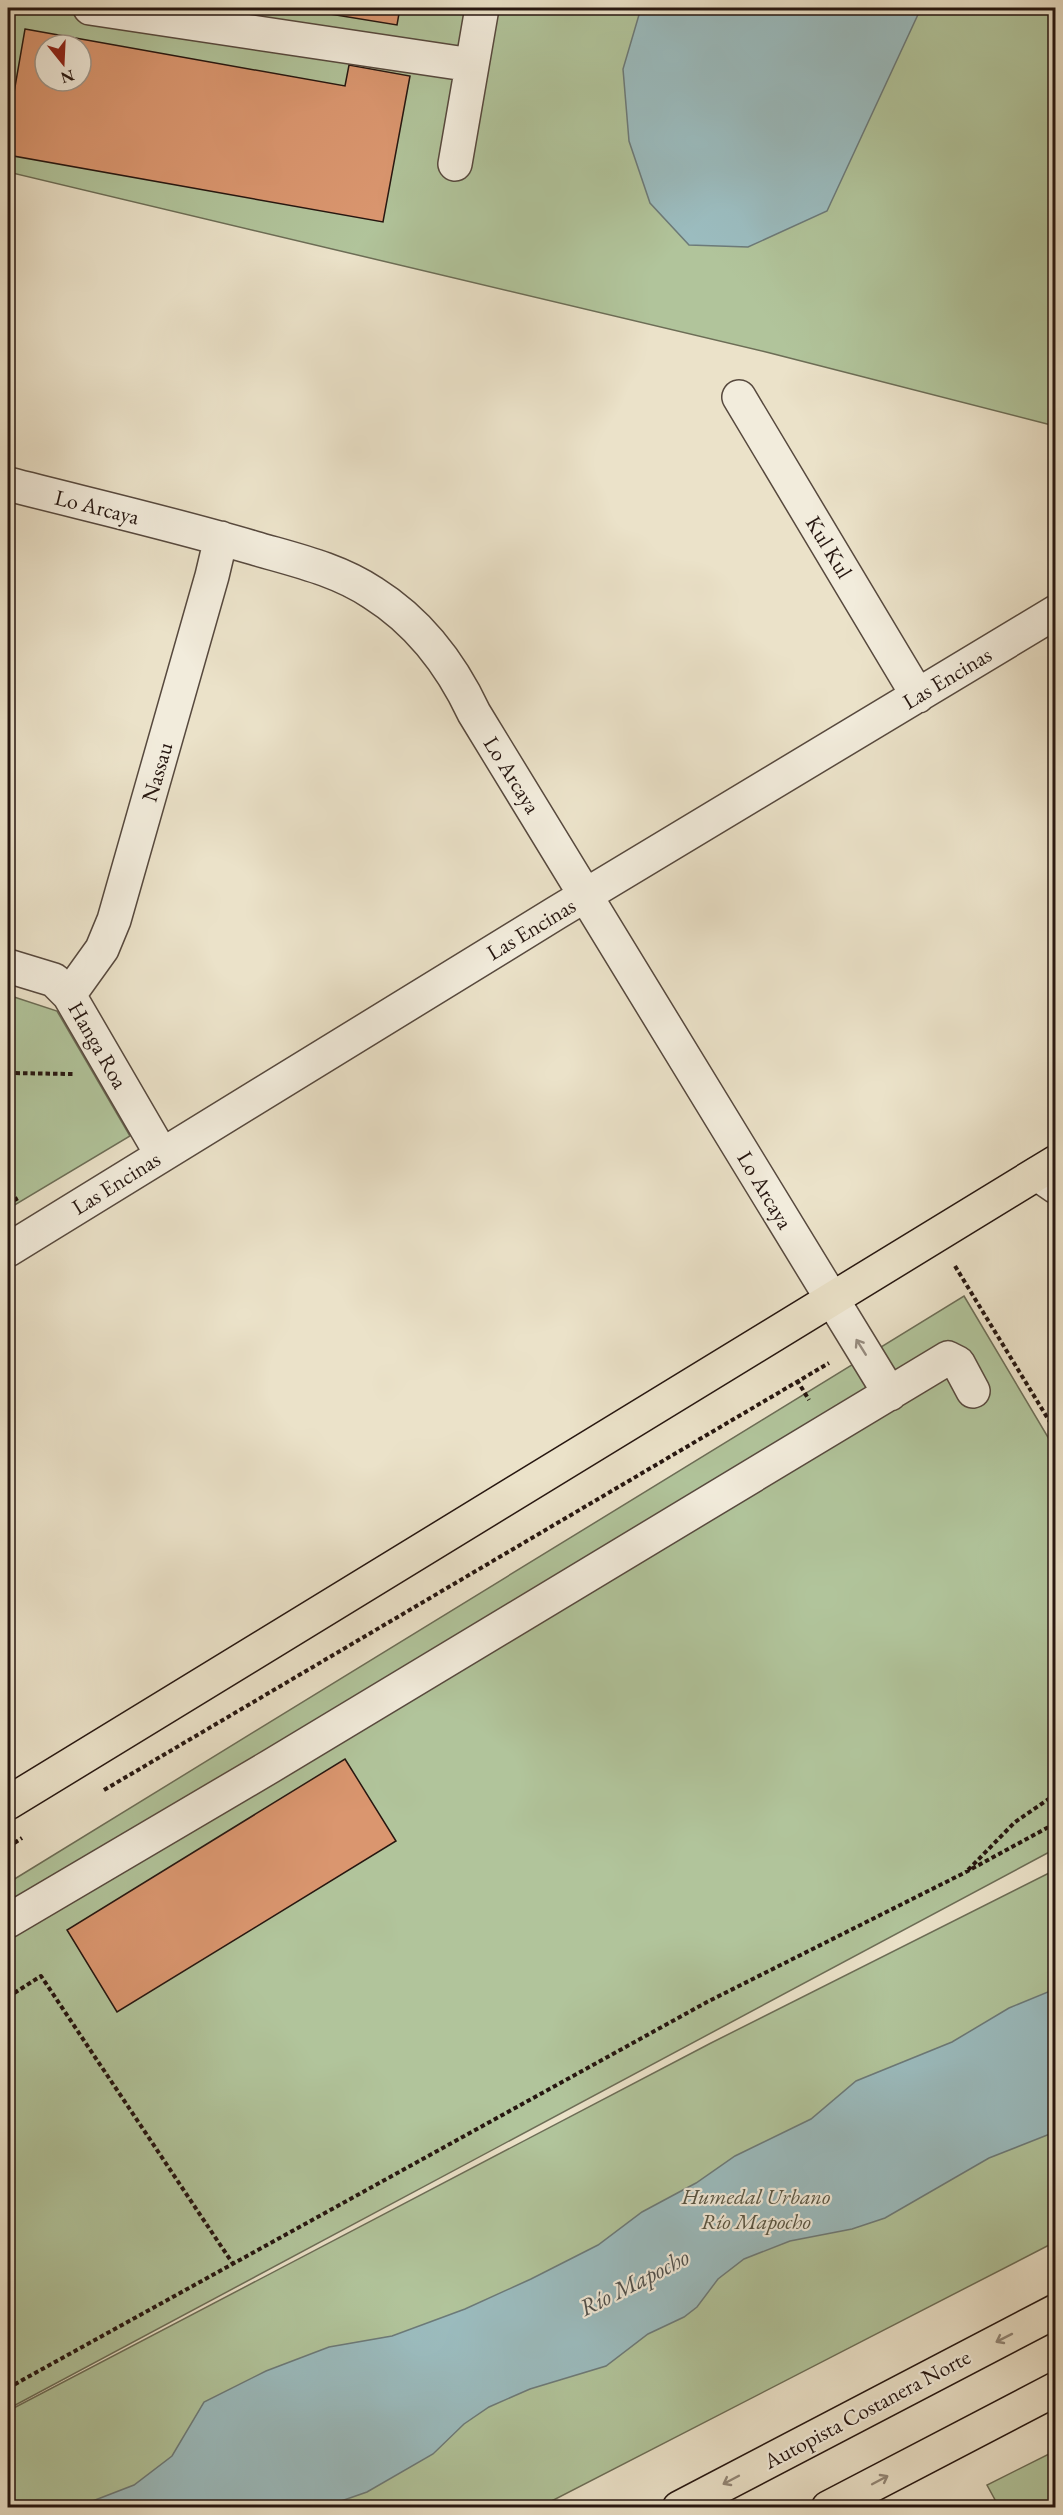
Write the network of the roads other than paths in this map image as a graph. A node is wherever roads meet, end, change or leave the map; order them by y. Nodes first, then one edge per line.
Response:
1 (90, 8) edge
2 (482, 8) edge
3 (472, 65) junction
4 (455, 164) dead end
5 (739, 397) dead end
6 (8, 484) edge
7 (221, 538) junction
8 (1056, 612) edge
9 (918, 696) junction
10 (587, 896) junction
11 (8, 966) edge
12 (69, 995) junction
13 (162, 1155) junction
14 (1049, 1174) edge
15 (8, 1250) edge
16 (831, 1300) junction
17 (973, 1391) dead end
18 (890, 1394) junction
19 (8, 1803) edge
20 (8, 1921) edge
21 (1056, 2311) edge
22 (1056, 2389) edge
23 (679, 2508) edge
24 (828, 2508) edge

1 - 3 street
2 - 3 street
3 - 4 street
5 - 9 street, Kul Kul
6 - 7 street, Lo Arcaya
7 - 10 street, Lo Arcaya
7 - 12 street, Nassau
8 - 9 street, Las Encinas
9 - 10 street, Las Encinas
10 - 13 street, Las Encinas
10 - 16 street, Lo Arcaya
11 - 12 street, Hanga Roa
12 - 13 street, Hanga Roa
13 - 15 street, Las Encinas
14 - 16 main road
18 -> 16 street, Lo Arcaya
16 - 19 main road
17 - 18 street
18 - 20 street
21 -> 23 main road, Autopista Costanera Norte
24 -> 22 main road

